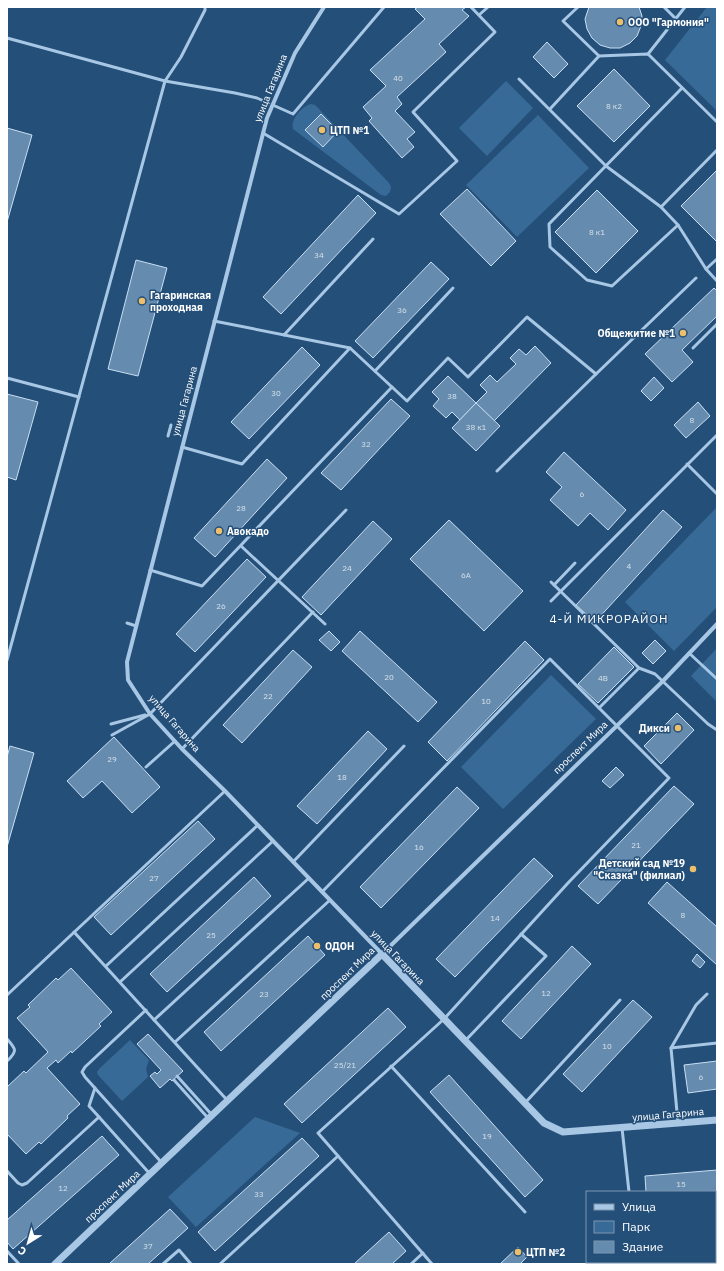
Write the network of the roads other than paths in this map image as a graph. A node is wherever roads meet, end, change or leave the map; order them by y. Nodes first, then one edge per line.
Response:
1 (205, 7) edge
2 (324, 7) edge
3 (384, 7) edge
4 (471, 7) edge
5 (488, 7) edge
6 (578, 7) edge
7 (664, 7) edge
8 (685, 7) edge
9 (479, 15) junction
10 (676, 19) junction
11 (7, 38) edge
12 (648, 54) junction
13 (600, 56) junction
14 (519, 79) dead end
15 (165, 81) junction
16 (682, 88) junction
17 (271, 105) junction
18 (550, 109) junction
19 (717, 122) edge
20 (263, 133) junction
21 (717, 150) edge
22 (606, 166) junction
23 (661, 207) junction
24 (678, 225) junction
25 (373, 239) dead end
26 (717, 259) edge
27 (706, 269) junction
28 (696, 278) dead end
29 (717, 281) edge
30 (453, 288) dead end
31 (214, 321) junction
32 (717, 324) edge
33 (284, 335) junction
34 (350, 348) junction
35 (693, 348) dead end
36 (375, 371) junction
37 (596, 374) junction
38 (7, 378) edge
39 (392, 387) junction
40 (79, 397) junction
41 (171, 425) dead end
42 (717, 435) edge
43 (168, 436) dead end
44 (182, 447) junction
45 (687, 464) junction
46 (497, 471) dead end
47 (717, 494) edge
48 (346, 510) dead end
49 (241, 546) junction
50 (574, 563) dead end
51 (150, 570) junction
52 (278, 580) junction
53 (561, 591) junction
54 (551, 601) dead end
55 (313, 612) junction
56 (127, 623) dead end
57 (325, 624) dead end
58 (717, 624) edge
59 (136, 626) junction
60 (713, 628) junction
61 (717, 631) edge
62 (689, 653) junction
63 (7, 660) edge
64 (639, 668) junction
65 (717, 679) edge
66 (663, 680) junction
67 (599, 708) junction
68 (150, 714) junction
69 (111, 724) dead end
70 (616, 726) junction
71 (717, 730) edge
72 (112, 735) dead end
73 (174, 741) junction
74 (404, 746) dead end
75 (182, 749) junction
76 (146, 767) dead end
77 (225, 791) junction
78 (258, 825) junction
79 (273, 841) junction
80 (293, 862) junction
81 (309, 878) junction
82 (322, 892) junction
83 (330, 900) junction
84 (74, 932) junction
85 (522, 934) junction
86 (382, 954) junction
87 (106, 966) junction
88 (120, 982) junction
89 (707, 994) dead end
90 (7, 995) edge
91 (620, 1000) dead end
92 (146, 1010) junction
93 (444, 1019) junction
94 (154, 1020) junction
95 (7, 1039) edge
96 (465, 1041) junction
97 (175, 1042) junction
98 (717, 1043) edge
99 (671, 1048) junction
100 (7, 1061) edge
101 (391, 1066) junction
102 (177, 1076) dead end
103 (174, 1080) dead end
104 (95, 1088) junction
105 (227, 1100) junction
106 (524, 1103) junction
107 (99, 1117) junction
108 (210, 1117) junction
109 (717, 1120) edge
110 (678, 1123) junction
111 (622, 1128) junction
112 (338, 1156) junction
113 (162, 1163) junction
114 (7, 1171) edge
115 (150, 1174) junction
116 (629, 1191) edge
117 (525, 1212) dead end
118 (7, 1252) edge
119 (423, 1253) junction
120 (18, 1264) edge
121 (55, 1264) edge
122 (163, 1264) edge
123 (191, 1264) edge
124 (220, 1264) edge
125 (411, 1264) edge
126 (432, 1264) edge

1 - 15 lane
2 - 17 street, улица Гагарина
3 - 17 lane
4 - 9 lane
5 - 9 lane
6 - 13 lane
7 - 10 lane
8 - 10 lane
9 - 20 lane
10 - 12 lane
11 - 15 lane
12 - 13 lane
12 - 16 lane
13 - 18 lane
14 - 18 lane
15 - 17 lane
15 - 40 lane
16 - 19 lane
16 - 22 lane
17 - 20 street, улица Гагарина
18 - 22 lane
20 - 31 street, улица Гагарина
21 - 23 lane
22 - 23 lane
22 - 24 lane
23 - 24 lane
24 - 27 lane
25 - 33 lane
26 - 27 lane
27 - 29 lane
28 - 37 lane
30 - 36 lane
31 - 33 lane
31 - 44 street, улица Гагарина
32 - 35 lane
33 - 34 lane
34 - 36 lane
34 - 44 lane
36 - 39 lane
37 - 39 lane
37 - 46 lane
38 - 40 lane
39 - 49 lane
40 - 63 lane
41 - 43 lane
42 - 45 lane
44 - 51 street, улица Гагарина
45 - 47 lane
45 - 53 lane
48 - 52 lane
49 - 51 lane
49 - 52 lane
50 - 53 lane
51 - 59 street, улица Гагарина
52 - 55 lane
52 - 68 lane
53 - 54 lane
53 - 64 lane
55 - 57 lane
55 - 75 lane
56 - 59 lane
58 - 60 street, проспект Мира
59 - 68 street, улица Гагарина
60 - 61 lane
60 - 62 street, проспект Мира
62 - 65 lane
62 - 66 street, проспект Мира
64 - 66 lane
64 - 67 lane
66 - 70 street, проспект Мира
66 - 71 lane
67 - 70 lane
67 - 82 lane
68 - 69 lane
68 - 72 lane
68 - 73 street, улица Гагарина
70 - 85 lane
70 - 86 street, проспект Мира
73 - 75 street, улица Гагарина
73 - 76 lane
74 - 80 lane
75 - 77 street, улица Гагарина
77 - 78 street, улица Гагарина
77 - 84 lane
78 - 79 street, улица Гагарина
78 - 87 lane
79 - 80 street, улица Гагарина
79 - 88 lane
80 - 81 street, улица Гагарина
81 - 82 street, улица Гагарина
81 - 94 lane
82 - 83 street, улица Гагарина
83 - 86 street, улица Гагарина
83 - 97 lane
84 - 87 lane
84 - 90 lane
85 - 93 lane
85 - 96 lane
86 - 93 street, улица Гагарина
86 - 105 street, проспект Мира
87 - 88 lane
88 - 92 lane
89 - 99 lane
91 - 106 lane
92 - 94 lane
92 - 104 lane
93 - 96 street, улица Гагарина
93 - 101 lane
94 - 97 lane
95 - 100 lane
96 - 106 street, улица Гагарина
97 - 105 lane
98 - 99 lane
99 - 110 lane
101 - 112 lane
101 - 117 lane
102 - 108 lane
103 - 108 lane
104 - 107 lane
104 - 113 lane
105 - 108 street, проспект Мира
106 - 111 street, улица Гагарина
107 - 114 lane
107 - 115 lane
108 - 113 street, проспект Мира
109 - 110 street, улица Гагарина
110 - 111 street, улица Гагарина
111 - 116 lane
112 - 119 lane
112 - 124 lane
113 - 115 street, проспект Мира
115 - 121 street, проспект Мира
118 - 120 lane
119 - 125 lane
119 - 126 lane
122 - 123 lane

